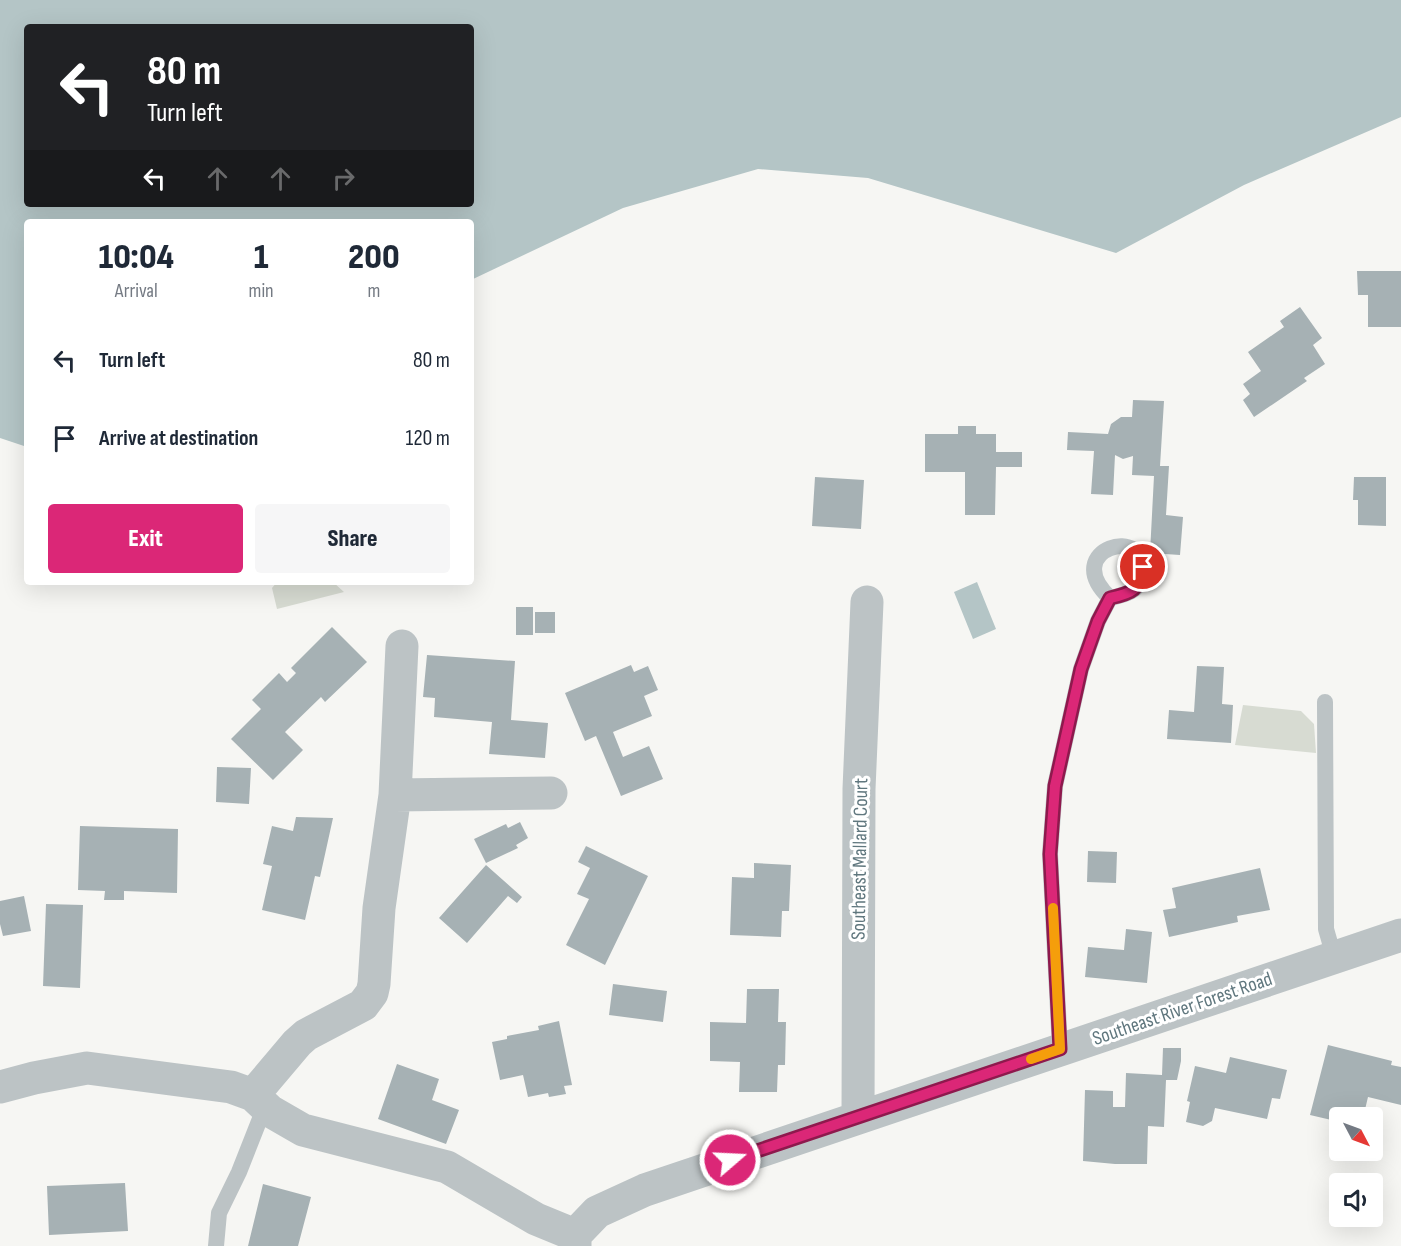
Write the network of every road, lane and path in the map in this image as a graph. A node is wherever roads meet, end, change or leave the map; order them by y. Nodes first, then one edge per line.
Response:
1 (1110, 598) dead end
2 (867, 602) dead end
3 (402, 646) dead end
4 (1325, 702) dead end
5 (551, 793) dead end
6 (395, 795) junction
7 (1401, 935) edge
8 (1334, 957) junction
9 (1060, 1049) junction
10 (0, 1087) edge
11 (259, 1100) junction
12 (858, 1117) junction
13 (575, 1241) edge
14 (216, 1246) edge

1 - 9 lane
2 - 12 street, Southeast Mallard Court
3 - 6 street
4 - 8 lane
5 - 6 street
6 - 11 street
7 - 8 street, Southeast River Forest Road
8 - 9 street, Southeast River Forest Road
9 - 12 street, Southeast River Forest Road
10 - 11 street
11 - 13 street
11 - 14 lane
12 - 13 street, Southeast River Forest Road

